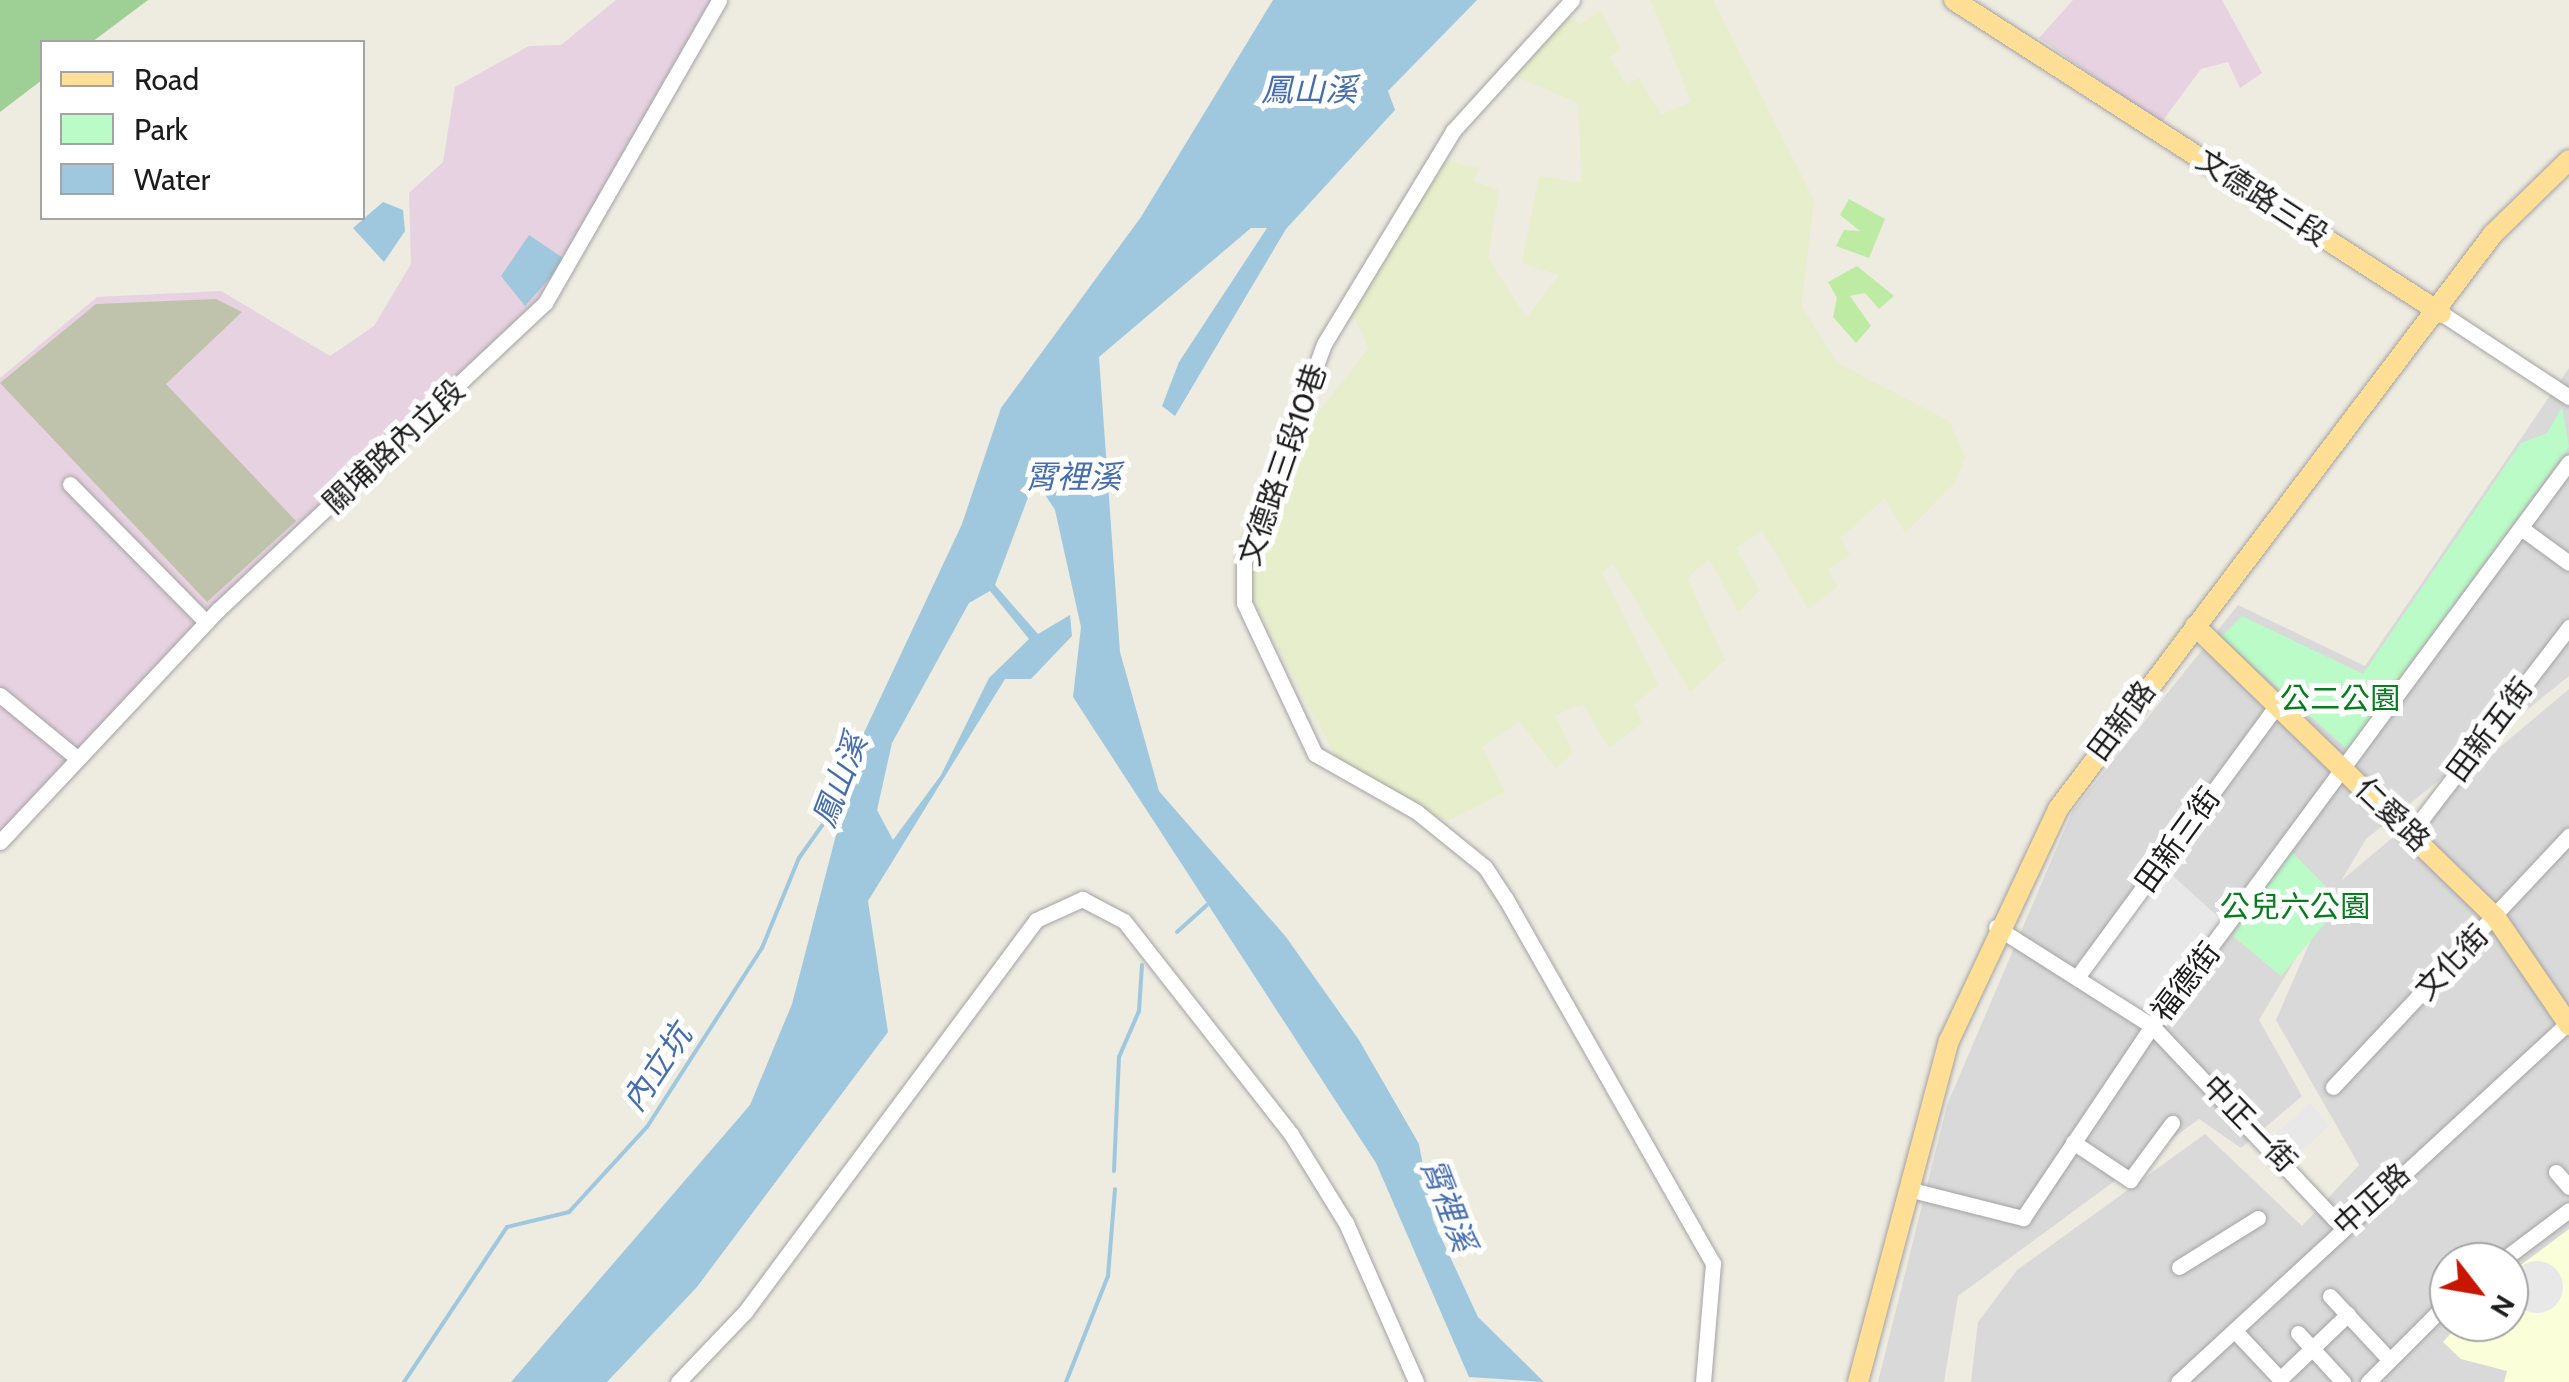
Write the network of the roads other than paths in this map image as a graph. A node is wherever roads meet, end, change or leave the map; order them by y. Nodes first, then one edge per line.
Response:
1 (719, 0) edge
2 (1572, 0) edge
3 (1954, 0) edge
4 (2566, 167) edge
5 (2441, 313) junction
6 (2569, 397) edge
7 (2569, 462) edge
8 (70, 484) dead end
9 (2521, 528) junction
10 (2569, 563) edge
11 (206, 622) junction
12 (2194, 626) junction
13 (2569, 628) edge
14 (0, 695) edge
15 (2278, 704) junction
16 (77, 758) junction
17 (2348, 771) junction
18 (2411, 833) junction
19 (2569, 836) edge
20 (0, 842) edge
21 (2496, 918) junction
22 (1996, 928) junction
23 (2078, 976) junction
24 (2569, 1023) edge
25 (2152, 1026) junction
26 (2332, 1087) dead end
27 (2172, 1122) dead end
28 (2073, 1142) junction
29 (2556, 1172) dead end
30 (2569, 1187) edge
31 (1908, 1189) junction
32 (2569, 1210) edge
33 (2258, 1218) dead end
34 (2342, 1226) junction
35 (2527, 1242) edge
36 (2179, 1267) dead end
37 (2330, 1296) dead end
38 (2348, 1314) junction
39 (2429, 1320) edge
40 (2235, 1330) junction
41 (2298, 1332) dead end
42 (2312, 1349) junction
43 (2389, 1359) junction
44 (678, 1382) edge
45 (1416, 1382) edge
46 (1703, 1382) edge
47 (1858, 1382) edge
48 (2178, 1382) edge
49 (2343, 1382) edge
50 (2368, 1382) edge

1 - 11 street, 關埔路內立段
2 - 46 street, 文德路三段10巷
3 - 5 main road, 文德路三段
4 - 5 main road, 田新路
5 - 6 street, 文德路三段
5 - 12 main road, 田新路
7 - 9 street, 福德街
8 - 11 street
9 - 10 street
9 - 17 street, 福德街
11 - 16 street, 關埔路內立段
12 - 15 main road, 仁愛路
12 - 22 main road, 田新路
13 - 18 street, 田新五街
14 - 16 street
15 - 17 main road, 仁愛路
15 - 23 street, 田新三街
16 - 20 street, 關埔路內立段
17 - 18 main road, 仁愛路
17 - 25 street, 福德街
18 - 21 main road, 仁愛路
19 - 21 street, 文化街
21 - 24 main road, 仁愛路
21 - 26 street, 文化街
22 - 23 street, 中正一街
22 - 31 main road, 田新路
23 - 25 street, 中正一街
24 - 34 street, 中正路
25 - 28 street, 福德街
25 - 34 street, 中正一街
27 - 28 street
28 - 31 street, 福德街
29 - 30 street
31 - 47 main road, 田新路
32 - 35 street
33 - 36 street
34 - 40 street, 中正路
37 - 38 street
38 - 42 street
38 - 43 street
39 - 43 street
40 - 42 street
40 - 48 street, 中正路
41 - 42 street
42 - 49 street
43 - 50 street
44 - 45 street

